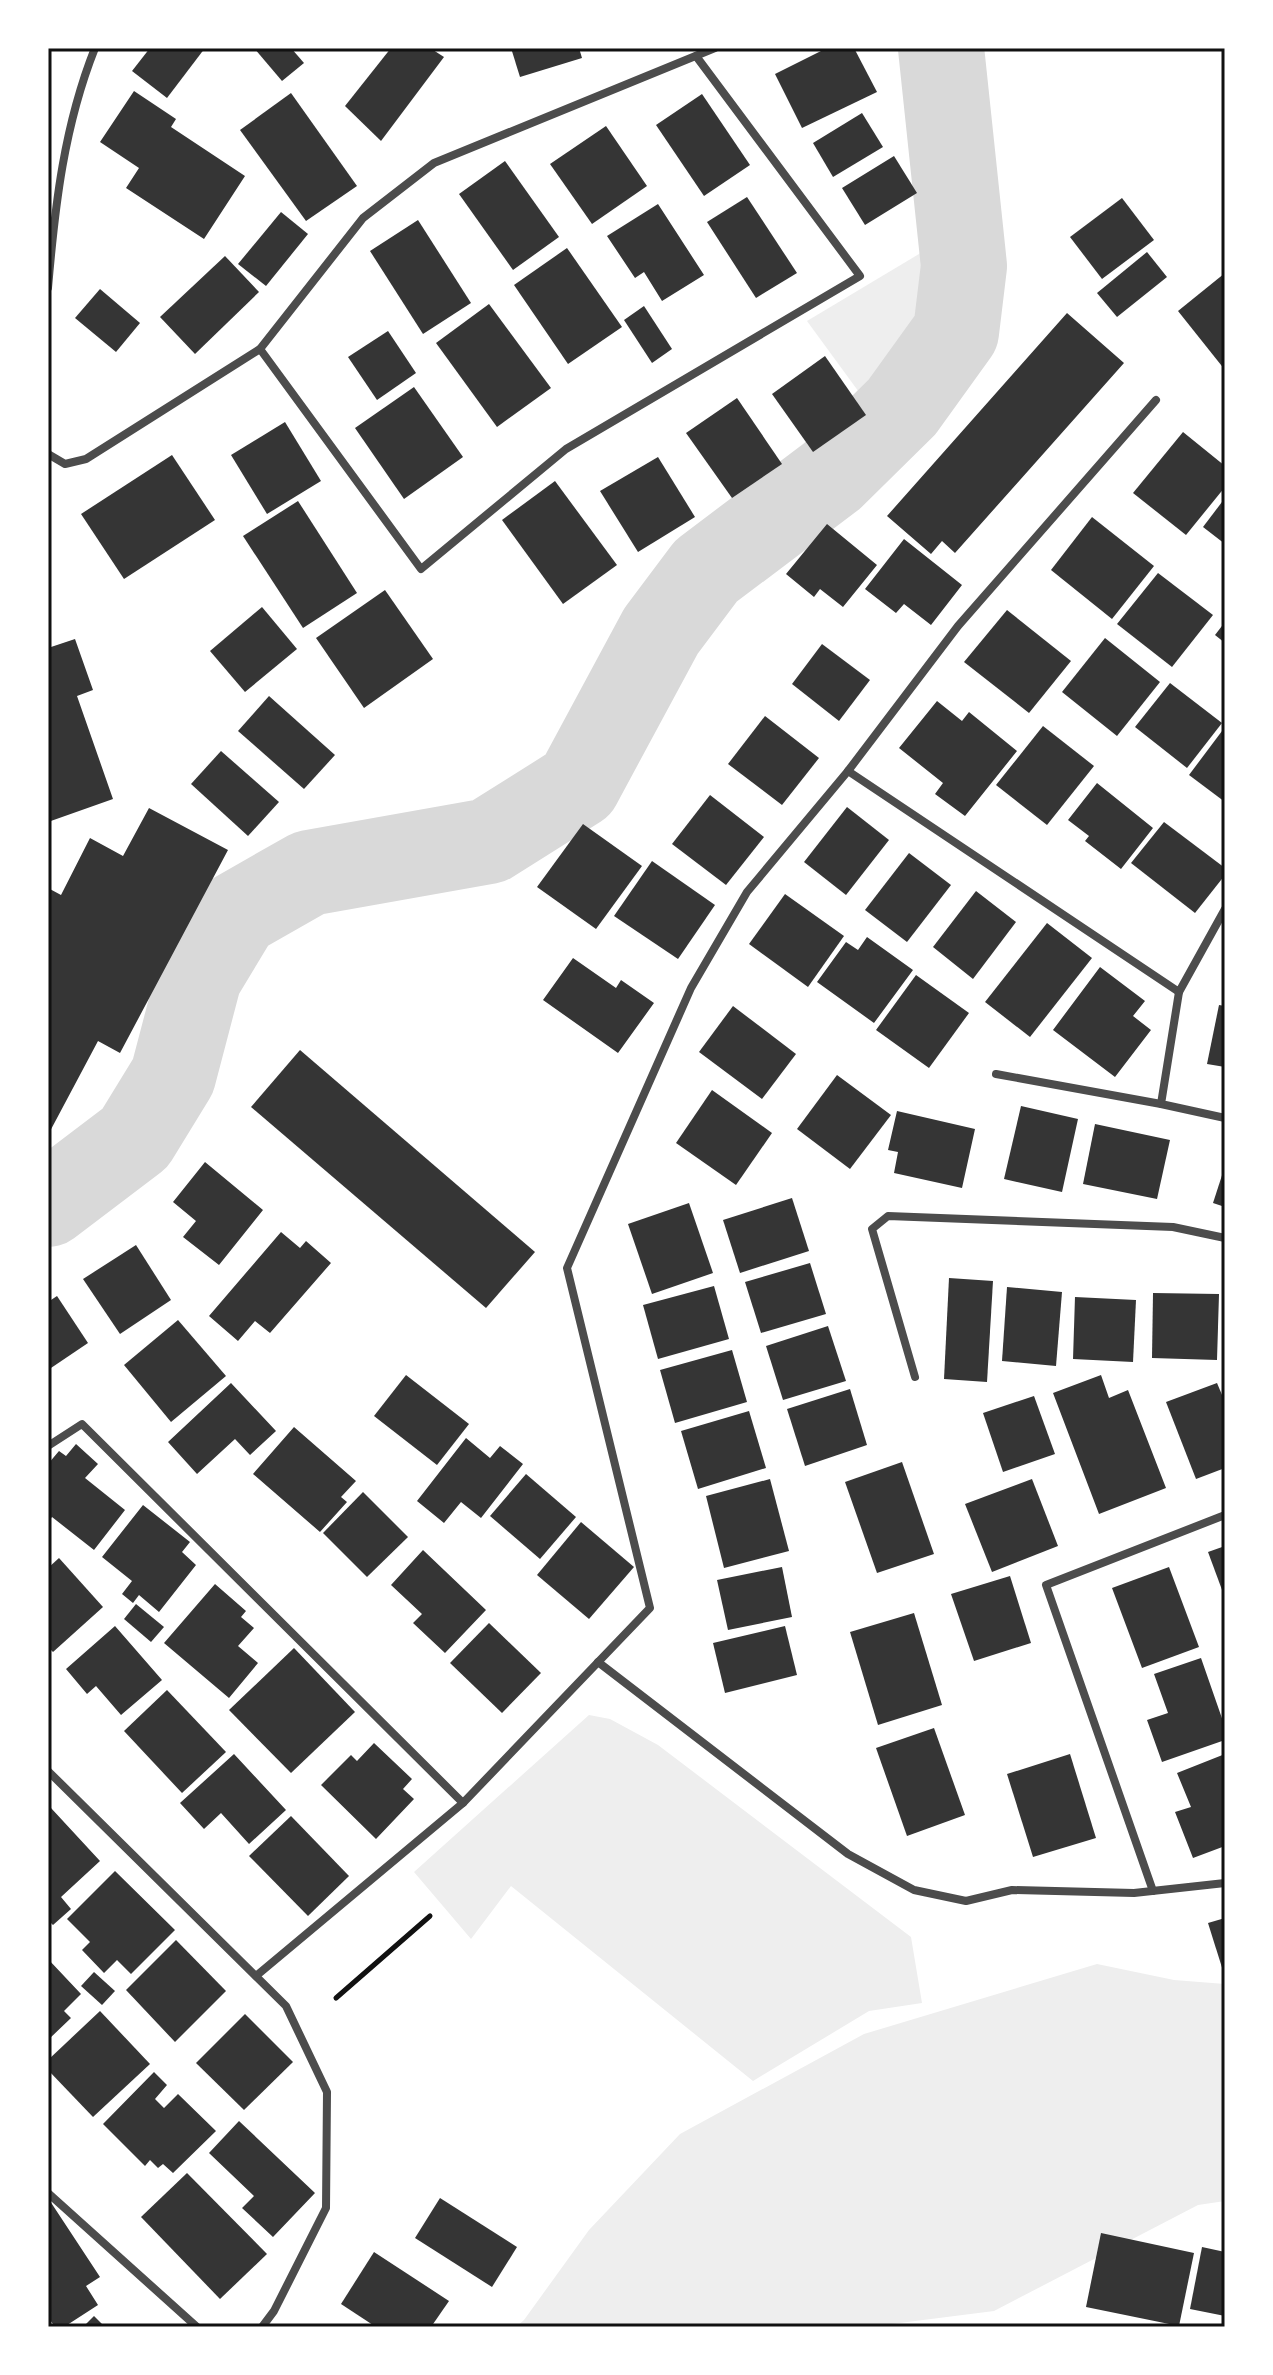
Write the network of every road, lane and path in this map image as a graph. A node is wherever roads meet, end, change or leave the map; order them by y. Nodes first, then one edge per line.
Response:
1 (95, 48) edge
2 (715, 48) edge
3 (696, 56) junction
4 (48, 288) edge
5 (260, 349) junction
6 (1156, 400) dead end
7 (48, 454) edge
8 (848, 771) junction
9 (1225, 909) edge
10 (1179, 992) junction
11 (996, 1074) dead end
12 (1161, 1104) junction
13 (1225, 1118) edge
14 (1225, 1238) edge
15 (915, 1377) dead end
16 (48, 1446) edge
17 (1225, 1515) edge
18 (598, 1662) junction
19 (49, 1774) edge
20 (463, 1803) junction
21 (1225, 1883) edge
22 (1153, 1891) junction
23 (430, 1916) dead end
24 (256, 1976) junction
25 (336, 1998) dead end
26 (48, 2193) edge
27 (197, 2327) edge
28 (262, 2327) edge

1 - 4 street
2 - 3 street
3 - 5 street
3 - 5 street
5 - 7 street
6 - 8 street
8 - 10 street
8 - 18 street
9 - 10 street
10 - 12 street
11 - 12 street
12 - 13 street
14 - 15 street
16 - 20 street
17 - 22 street
18 - 20 street
18 - 22 street
19 - 24 street
20 - 24 street
21 - 22 street
23 - 25 path
24 - 28 street
26 - 27 street

